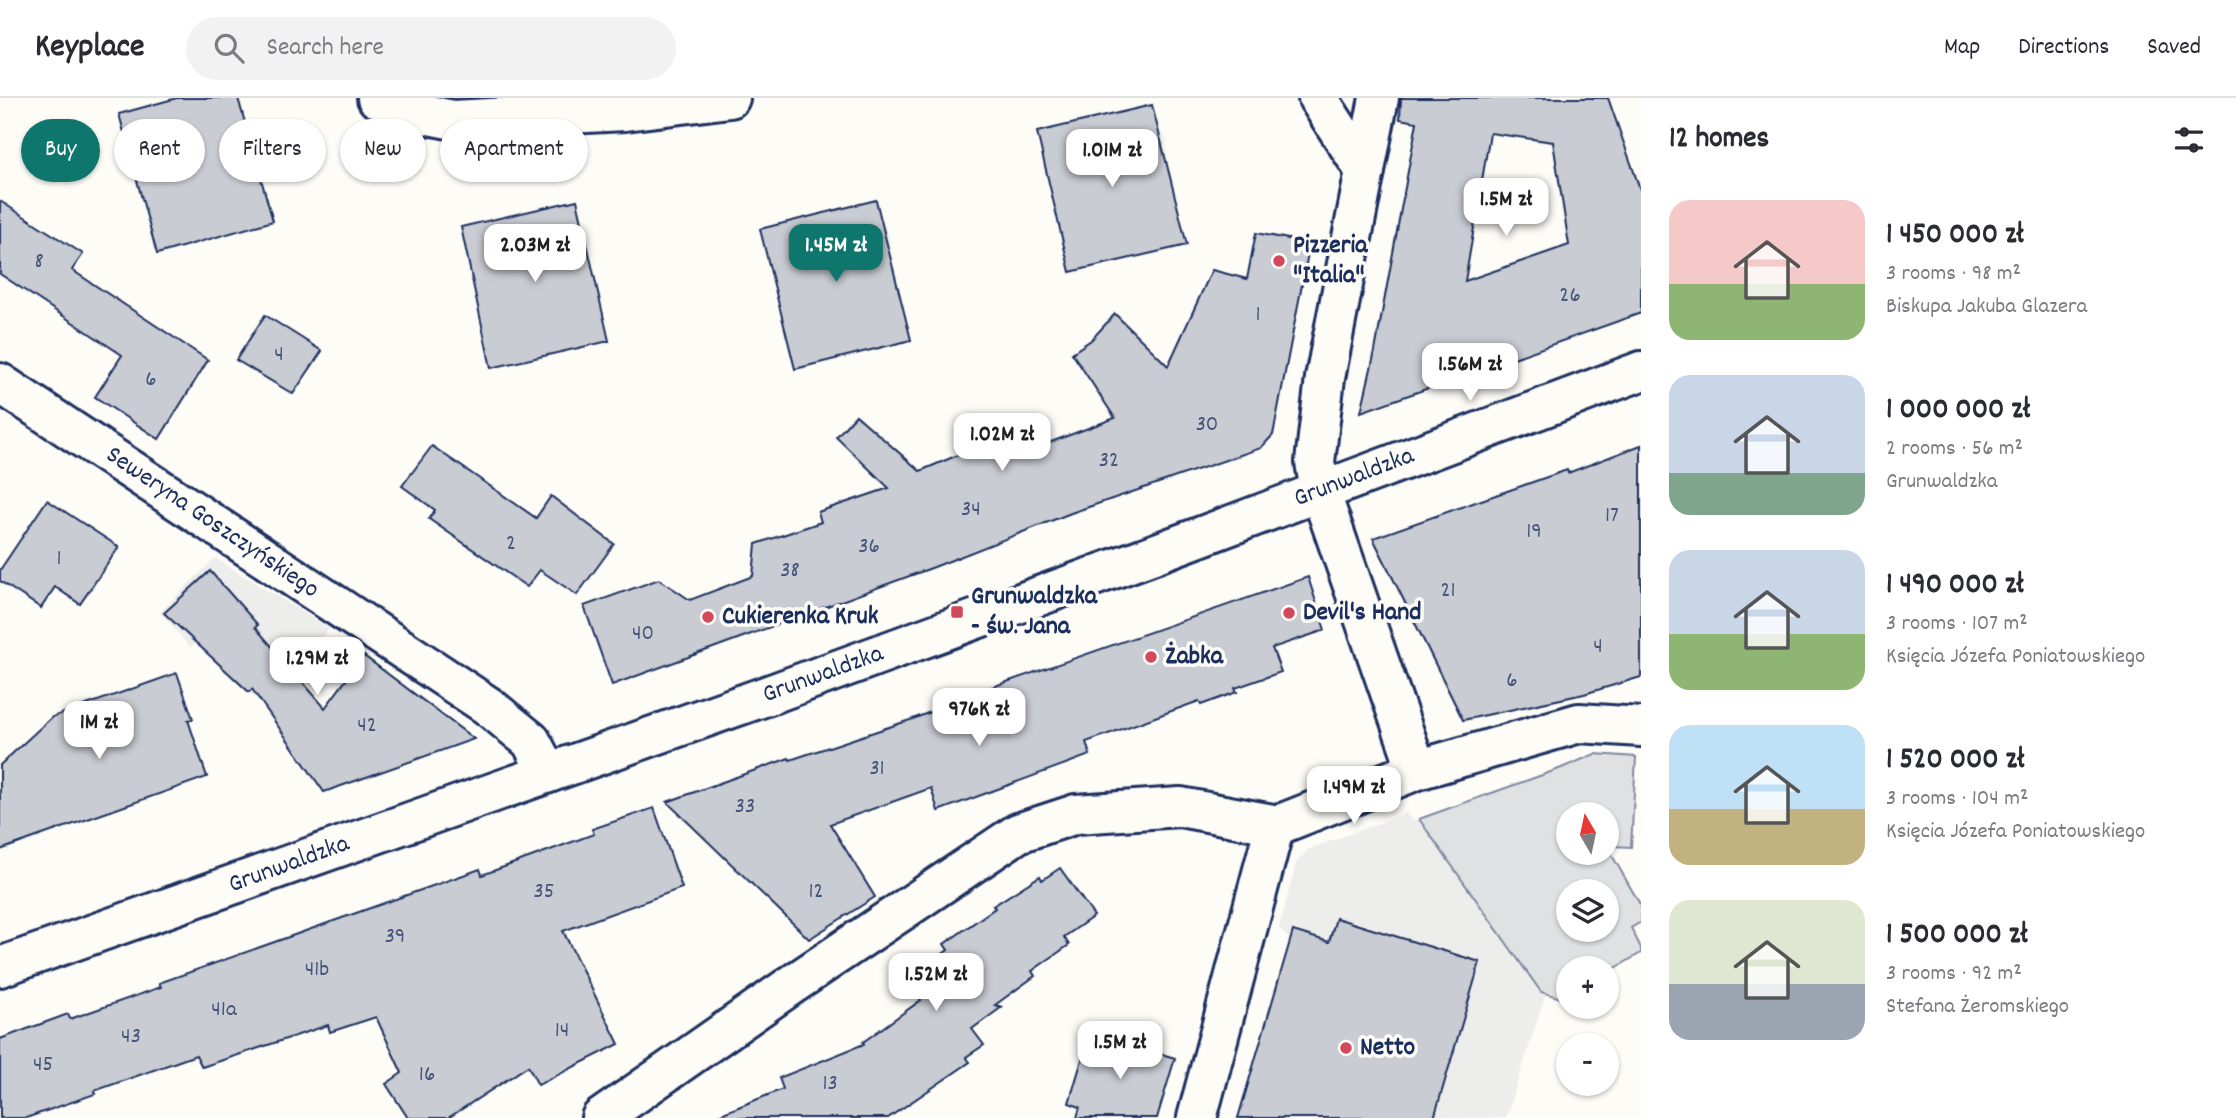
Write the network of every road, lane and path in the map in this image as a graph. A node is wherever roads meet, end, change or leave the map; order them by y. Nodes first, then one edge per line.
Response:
1 (377, 98) edge
2 (730, 98) edge
3 (1318, 98) edge
4 (1379, 98) edge
5 (1365, 171) junction
6 (1641, 371) edge
7 (0, 383) edge
8 (1320, 491) junction
9 (1641, 727) edge
10 (1417, 769) junction
11 (548, 773) junction
12 (1275, 825) junction
13 (0, 967) edge
14 (601, 1118) edge
15 (1197, 1118) edge

1 - 2 street
3 - 5 street
4 - 5 street
5 - 8 street
6 - 8 street, Grunwaldzka
7 - 11 street, Seweryna Goszczyńskiego
8 - 10 street
8 - 11 street, Grunwaldzka
9 - 10 street
10 - 12 street
11 - 13 street, Grunwaldzka
12 - 14 street
12 - 15 street

